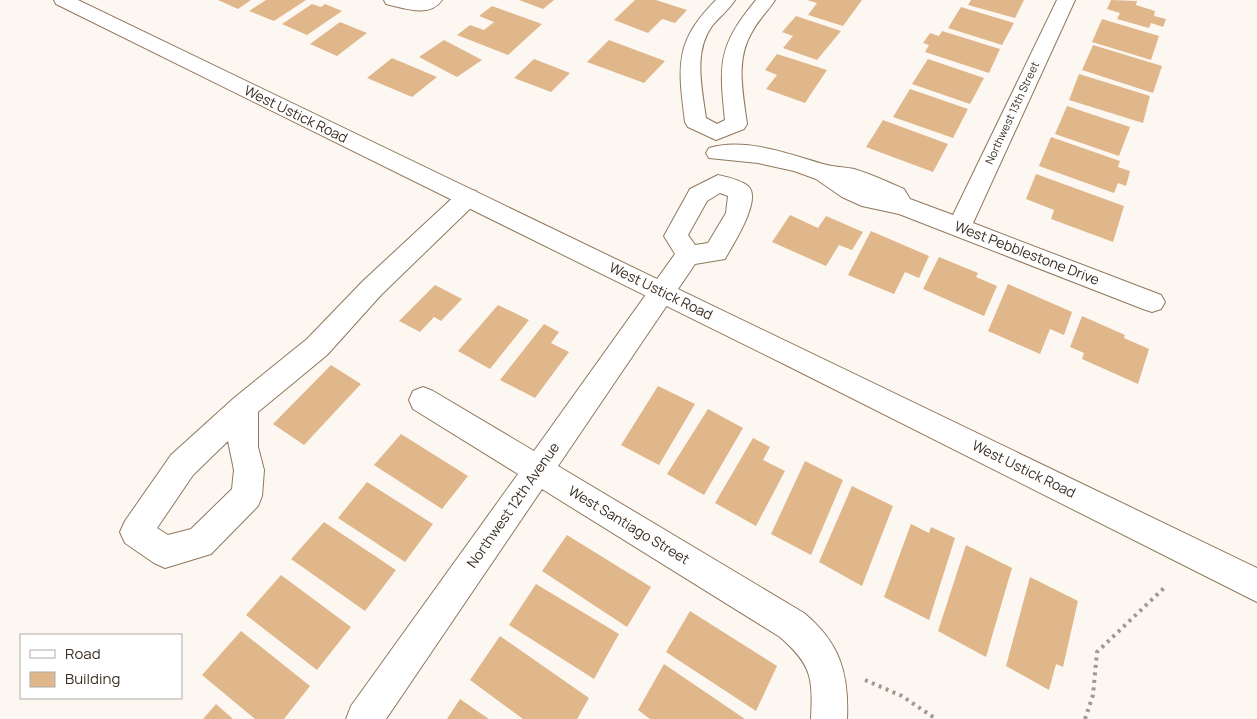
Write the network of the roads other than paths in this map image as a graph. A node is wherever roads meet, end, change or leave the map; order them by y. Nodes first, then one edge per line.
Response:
1 (63, 0) edge
2 (393, 0) edge
3 (726, 0) edge
4 (766, 0) edge
5 (1066, 0) edge
6 (428, 3) edge
7 (716, 143) junction
8 (718, 183) junction
9 (468, 197) junction
10 (959, 227) junction
11 (688, 255) junction
12 (662, 291) junction
13 (1152, 302) dead end
14 (423, 400) dead end
15 (244, 406) junction
16 (538, 470) junction
17 (1257, 585) edge
18 (364, 719) edge
19 (829, 719) edge

1 - 9 street, West Ustick Road
2 - 6 street
3 - 7 street
4 - 7 street
5 - 10 street, Northwest 13th Street
7 - 8 street
7 - 10 street, West Pebblestone Drive
8 - 11 street
8 - 11 street
9 - 12 street, West Ustick Road
9 - 15 street
10 - 13 street, West Pebblestone Drive
11 - 12 street, Northwest 12th Avenue
12 - 16 street, Northwest 12th Avenue
12 - 17 street, West Ustick Road
14 - 16 street, West Santiago Street
15 - 15 street
16 - 18 street, Northwest 12th Avenue
16 - 19 street, West Santiago Street

